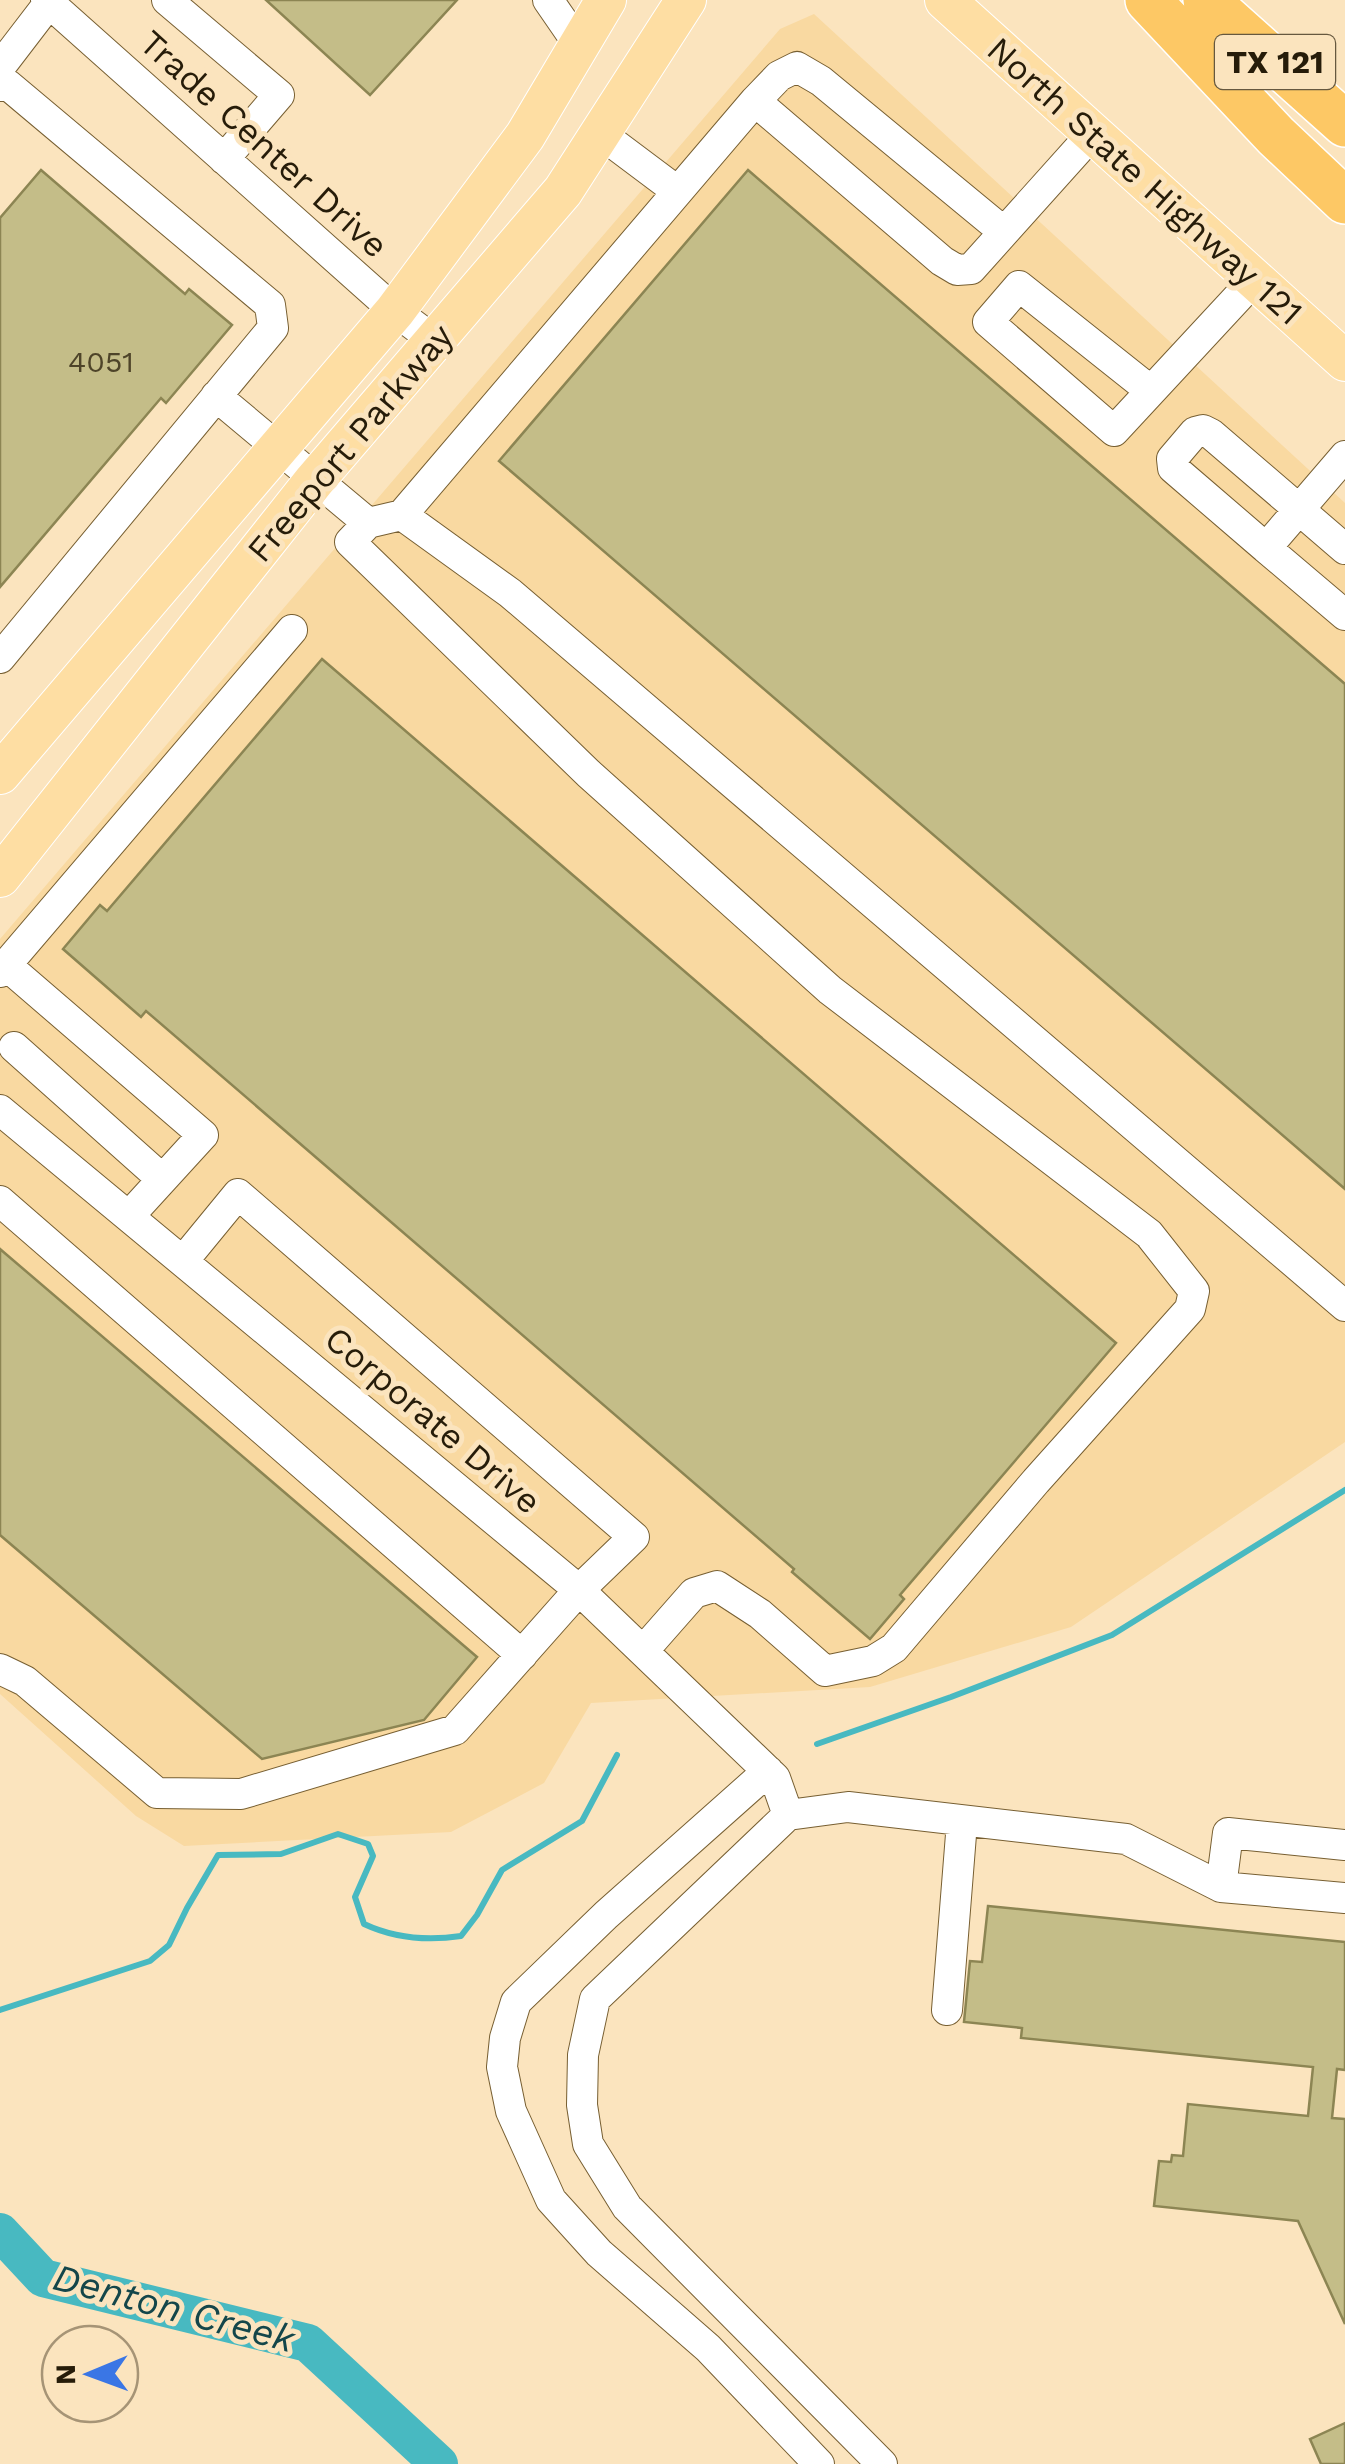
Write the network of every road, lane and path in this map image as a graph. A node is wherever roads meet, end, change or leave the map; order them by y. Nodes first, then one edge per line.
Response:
1 (167, 0) edge
2 (548, 0) edge
3 (606, 0) edge
4 (686, 0) edge
5 (945, 0) edge
6 (1148, 0) edge
7 (1206, 0) edge
8 (48, 2) edge
9 (579, 44) junction
10 (0, 67) edge
11 (0, 86) edge
12 (755, 101) junction
13 (1345, 124) edge
14 (1093, 133) junction
15 (601, 134) junction
16 (224, 159) junction
17 (677, 190) junction
18 (1345, 201) edge
19 (1004, 232) junction
20 (1254, 280) junction
21 (395, 311) junction
22 (435, 341) junction
23 (1345, 361) edge
24 (1151, 391) junction
25 (216, 396) junction
26 (277, 450) junction
27 (1345, 456) edge
28 (314, 481) junction
29 (1299, 509) junction
30 (402, 515) junction
31 (368, 523) junction
32 (1266, 548) junction
33 (1345, 549) edge
34 (1345, 615) edge
35 (292, 630) dead end
36 (0, 658) edge
37 (0, 774) edge
38 (0, 878) edge
39 (3, 968) edge
40 (5, 1049) edge
41 (0, 1110) edge
42 (162, 1179) junction
43 (0, 1202) edge
44 (129, 1216) junction
45 (182, 1261) junction
46 (1345, 1306) edge
47 (580, 1590) junction
48 (642, 1651) junction
49 (522, 1656) junction
50 (0, 1669) edge
51 (768, 1771) junction
52 (788, 1816) junction
53 (962, 1822) junction
54 (1345, 1845) edge
55 (1221, 1887) junction
56 (1345, 1891) edge
57 (1345, 1898) edge
58 (947, 2010) dead end
59 (819, 2464) edge
60 (882, 2464) edge

1 - 16 street
2 - 9 street
3 - 9 main road, Freeport Parkway
4 - 15 main road, Freeport Parkway
5 - 14 main road, North State Highway 121
6 - 18 highway
7 - 13 highway, TX 121
8 - 10 street
8 - 16 street, Trade Center Drive
9 - 21 main road, Freeport Parkway
11 - 25 street
12 - 17 street
12 - 19 street
12 - 19 street
14 - 19 street
14 - 20 main road, North State Highway 121
15 - 17 street
15 - 22 main road, Freeport Parkway
16 - 21 street, Trade Center Drive
17 - 30 street
20 - 23 main road, North State Highway 121
20 - 24 street
21 - 22 street, Trade Center Drive
21 - 26 main road, Freeport Parkway
22 - 28 main road, Freeport Parkway
24 - 24 street
25 - 26 street
25 - 36 street
26 - 28 street
26 - 37 main road, Freeport Parkway
27 - 29 street
28 - 31 street
28 - 38 main road, Freeport Parkway
29 - 32 street
29 - 32 street
29 - 33 street
30 - 31 street
30 - 46 street
31 - 48 street
32 - 34 street
35 - 39 street
39 - 42 street
40 - 42 street
41 - 44 street, Corporate Drive
42 - 44 street
43 - 49 street
44 - 45 street, Corporate Drive
45 - 47 street, Corporate Drive
45 - 47 street
47 - 48 street, Corporate Drive
47 - 49 street
48 - 51 street, Corporate Drive
49 - 50 street
51 - 52 street, Corporate Drive
51 - 59 street
52 - 53 street
52 - 60 street
53 - 55 street
53 - 58 street
54 - 55 street
55 - 57 street
56 - 57 street

